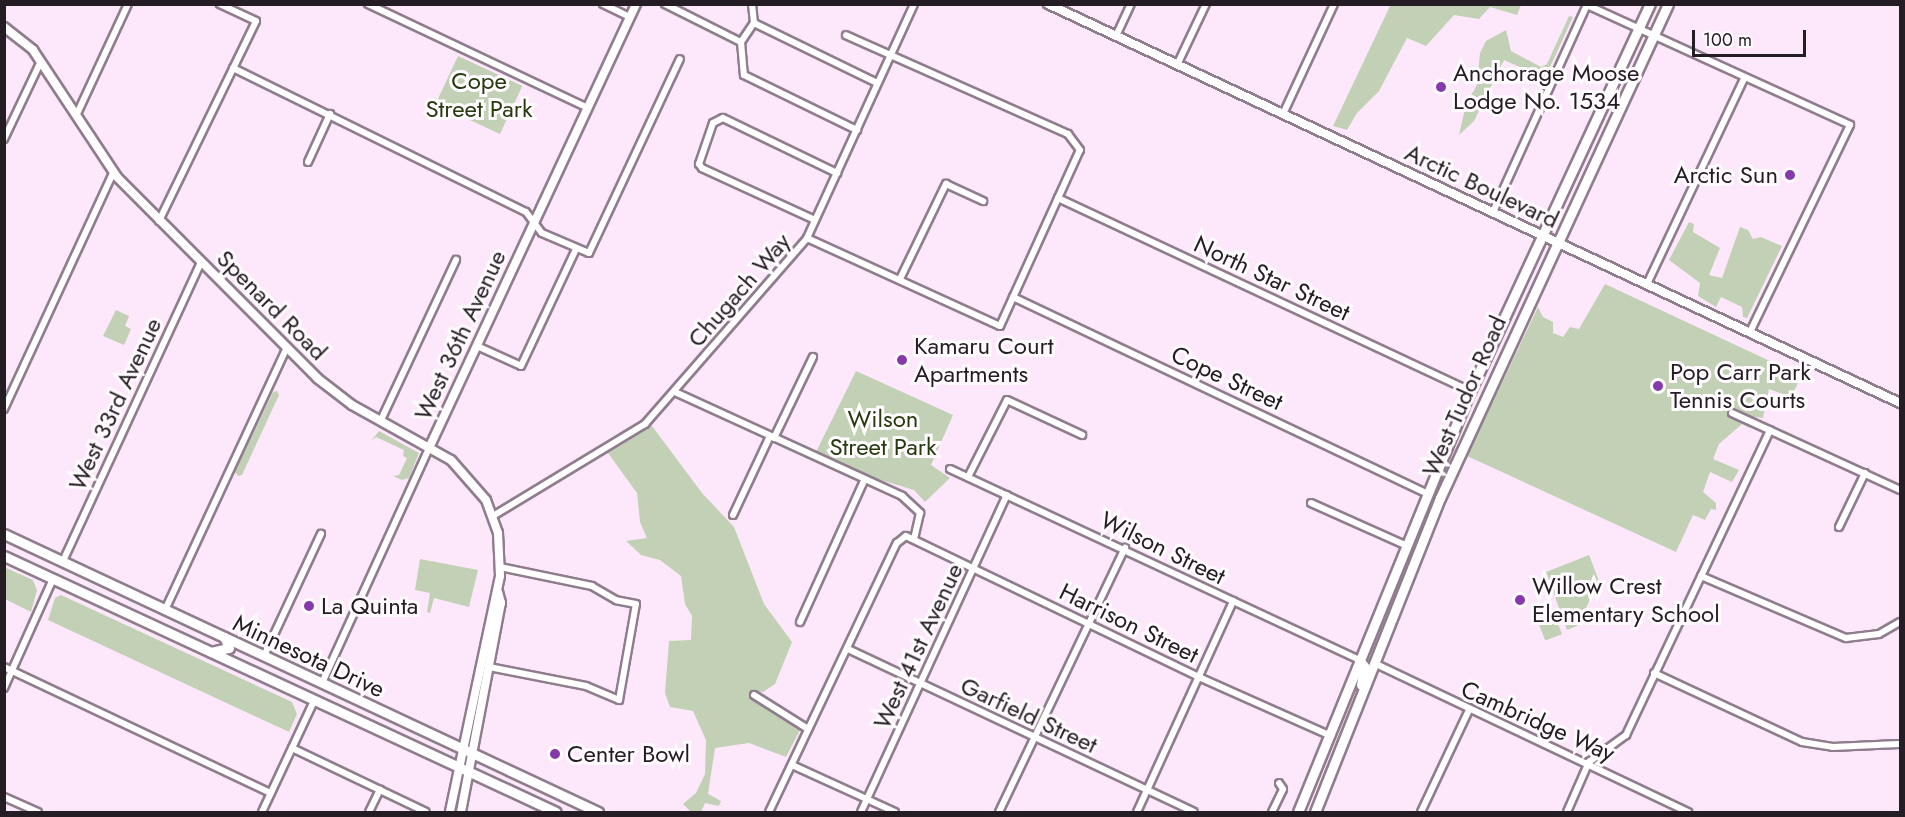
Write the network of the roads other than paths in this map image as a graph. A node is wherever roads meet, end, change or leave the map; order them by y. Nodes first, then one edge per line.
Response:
1 (128, 4) edge
2 (220, 4) edge
3 (368, 4) edge
4 (603, 4) edge
5 (636, 4) edge
6 (665, 4) edge
7 (752, 4) edge
8 (914, 4) edge
9 (1048, 4) edge
10 (1131, 4) edge
11 (1206, 4) edge
12 (1334, 4) edge
13 (1650, 4) edge
14 (1668, 4) edge
15 (1587, 5) edge
16 (630, 17) junction
17 (754, 23) junction
18 (4, 27) edge
19 (1639, 30) junction
20 (846, 35) dead end
21 (1116, 36) junction
22 (1653, 37) junction
23 (741, 42) junction
24 (890, 56) junction
25 (680, 59) dead end
26 (41, 61) junction
27 (1177, 65) junction
28 (233, 68) junction
29 (1744, 79) junction
30 (878, 84) junction
31 (588, 108) junction
32 (330, 114) junction
33 (1283, 114) junction
34 (76, 116) junction
35 (857, 129) junction
36 (4, 139) edge
37 (308, 162) dead end
38 (113, 173) junction
39 (837, 173) junction
40 (1058, 198) junction
41 (983, 201) dead end
42 (1493, 212) junction
43 (816, 220) junction
44 (159, 221) junction
45 (535, 222) junction
46 (1543, 236) junction
47 (807, 238) junction
48 (1556, 242) junction
49 (576, 249) junction
50 (456, 260) dead end
51 (201, 262) junction
52 (900, 279) junction
53 (1647, 284) junction
54 (1012, 297) junction
55 (1750, 332) junction
56 (477, 346) junction
57 (287, 347) junction
58 (813, 357) dead end
59 (1470, 391) junction
60 (675, 392) junction
61 (1900, 403) edge
62 (4, 409) edge
63 (1732, 413) dead end
64 (381, 420) junction
65 (1770, 430) junction
66 (1082, 435) dead end
67 (772, 437) junction
68 (430, 446) junction
69 (950, 470) dead end
70 (1865, 473) junction
71 (968, 477) junction
72 (864, 481) junction
73 (1900, 490) edge
74 (1426, 493) junction
75 (1008, 495) junction
76 (1311, 503) dead end
77 (733, 515) dead end
78 (493, 516) junction
79 (1839, 527) dead end
80 (4, 534) edge
81 (321, 534) dead end
82 (914, 539) junction
83 (1405, 545) junction
84 (1125, 548) junction
85 (4, 556) edge
86 (63, 561) junction
87 (500, 567) junction
88 (973, 568) junction
89 (1701, 576) junction
90 (52, 579) junction
91 (1388, 586) junction
92 (498, 592) junction
93 (1233, 602) junction
94 (165, 610) junction
95 (800, 622) dead end
96 (1900, 622) edge
97 (1089, 623) junction
98 (224, 637) junction
99 (848, 649) junction
100 (209, 652) junction
101 (264, 656) junction
102 (1359, 660) junction
103 (1374, 663) junction
104 (4, 667) edge
105 (489, 667) junction
106 (12, 671) junction
107 (1654, 673) junction
108 (1201, 678) junction
109 (322, 683) junction
110 (921, 684) junction
111 (4, 688) edge
112 (754, 694) dead end
113 (314, 701) junction
114 (1469, 710) junction
115 (808, 729) junction
116 (1329, 735) junction
117 (1345, 737) junction
118 (1034, 739) junction
119 (1900, 744) edge
120 (292, 748) junction
121 (462, 750) junction
122 (472, 754) junction
123 (1589, 762) junction
124 (792, 765) junction
125 (458, 769) junction
126 (469, 774) junction
127 (1279, 783) dead end
128 (380, 789) junction
129 (1147, 791) junction
130 (271, 793) junction
131 (4, 797) edge
132 (867, 799) junction
133 (38, 813) edge
134 (262, 813) edge
135 (369, 813) edge
136 (426, 813) edge
137 (450, 813) edge
138 (461, 813) edge
139 (556, 813) edge
140 (598, 813) edge
141 (769, 813) edge
142 (861, 813) edge
143 (895, 813) edge
144 (999, 813) edge
145 (1137, 813) edge
146 (1194, 813) edge
147 (1272, 813) edge
148 (1298, 813) edge
149 (1315, 813) edge
150 (1421, 813) edge
151 (1567, 813) edge
152 (1688, 813) edge

1 - 34 street
2 - 28 street
3 - 31 street
4 - 16 street
5 - 16 main road, West 36th Avenue
6 - 23 street
7 - 17 street
8 - 24 street, Chugach Way
9 - 21 main road, Arctic Boulevard
10 - 21 street
11 - 27 street
12 - 33 street
13 - 19 main road, West Tudor Road
14 - 22 main road, West Tudor Road
15 - 19 street
15 - 42 street
16 - 31 main road, West 36th Avenue
17 - 23 street
17 - 30 street
18 - 26 main road, Spenard Road
19 - 22 street
19 - 46 main road, West Tudor Road
20 - 24 street
21 - 27 main road, Arctic Boulevard
22 - 29 street
22 - 48 main road, West Tudor Road
23 - 35 street
24 - 30 street, Chugach Way
24 - 40 street
25 - 49 street
26 - 34 main road, Spenard Road
26 - 36 street
27 - 33 main road, Arctic Boulevard
28 - 32 street
28 - 44 street
29 - 53 street
29 - 55 street
30 - 35 street, Chugach Way
31 - 45 main road, West 36th Avenue
32 - 37 street
32 - 45 street
33 - 42 main road, Arctic Boulevard
34 - 38 main road, Spenard Road
35 - 39 street, Chugach Way
38 - 44 main road, Spenard Road
38 - 62 street
39 - 43 street, Chugach Way
39 - 43 street
40 - 54 street
40 - 59 street, North Star Street
41 - 52 street
42 - 46 main road, Arctic Boulevard
43 - 47 street, Chugach Way
44 - 51 main road, Spenard Road
45 - 49 street
45 - 56 main road, West 36th Avenue
46 - 48 main road, Arctic Boulevard
46 - 59 main road, West Tudor Road
47 - 52 street
47 - 60 street, Chugach Way
48 - 53 main road, Arctic Boulevard
48 - 103 main road, West Tudor Road
49 - 56 street
50 - 64 street
51 - 57 main road, Spenard Road
51 - 86 street, West 33rd Avenue
52 - 54 street
53 - 55 main road, Arctic Boulevard
54 - 74 street, Cope Street
55 - 61 main road, Arctic Boulevard
56 - 68 main road, West 36th Avenue
57 - 64 main road, Spenard Road
57 - 94 street
58 - 67 street
59 - 74 main road, West Tudor Road
60 - 67 street
60 - 78 street, Chugach Way
63 - 65 street
64 - 68 main road, Spenard Road
65 - 70 street
65 - 89 street
66 - 71 street
67 - 72 street
67 - 77 street
68 - 78 main road, Spenard Road
68 - 109 street, West 36th Avenue
69 - 71 street, Wilson Street
70 - 73 street
70 - 79 street
71 - 75 street, Wilson Street
72 - 82 street
72 - 95 street
74 - 83 main road, West Tudor Road
75 - 84 street, Wilson Street
75 - 88 street, West 41st Avenue
76 - 83 street
78 - 87 main road, Spenard Road
80 - 86 main road, Minnesota Drive
81 - 101 street
82 - 88 street, Harrison Street
82 - 99 street
83 - 91 main road, West Tudor Road
84 - 93 street, Wilson Street
84 - 97 street
85 - 90 main road, Minnesota Drive
86 - 94 main road, Minnesota Drive
87 - 92 main road, Spenard Road
87 - 105 street
88 - 97 street, Harrison Street
88 - 110 street, West 41st Avenue
89 - 96 street
89 - 107 street
90 - 100 main road, Minnesota Drive
90 - 106 street
91 - 102 main road, West Tudor Road
91 - 103 main road
92 - 105 main road, Spenard Road
92 - 121 main road, Spenard Road
93 - 102 street, Wilson Street
93 - 108 street
94 - 98 main road, Minnesota Drive
97 - 108 street, Harrison Street
97 - 118 street
98 - 100 main road
98 - 101 main road, Minnesota Drive
99 - 110 street, Garfield Street
99 - 115 street
100 - 113 main road, Minnesota Drive
101 - 109 main road, Minnesota Drive
102 - 116 main road, West Tudor Road
102 - 117 main road
103 - 114 street, Cambridge Way
103 - 117 main road, West Tudor Road
104 - 106 street
105 - 122 main road, Spenard Road
106 - 111 street
106 - 130 street
107 - 119 street
107 - 123 street
108 - 116 street, Harrison Street
108 - 129 street
109 - 121 main road, Minnesota Drive
110 - 118 street, Garfield Street
110 - 132 street, West 41st Avenue
112 - 115 street
113 - 120 street
113 - 125 main road, Minnesota Drive
114 - 123 street, Cambridge Way
114 - 150 street
115 - 124 street
116 - 148 main road, West Tudor Road
117 - 149 main road, West Tudor Road
118 - 129 street, Garfield Street
118 - 144 street
120 - 128 street
120 - 130 street
121 - 122 main road, Minnesota Drive
121 - 125 main road, Spenard Road
122 - 126 main road, Spenard Road
122 - 140 main road, Minnesota Drive
123 - 151 street
123 - 152 street, Cambridge Way
124 - 132 street
124 - 141 street
125 - 126 main road, Minnesota Drive
125 - 137 main road, Spenard Road
126 - 138 main road, Spenard Road
126 - 139 main road, Minnesota Drive
127 - 147 street
128 - 135 street
128 - 136 street
129 - 145 street
129 - 146 street, Garfield Street
130 - 134 street
131 - 133 street
132 - 142 street, West 41st Avenue
132 - 143 street

